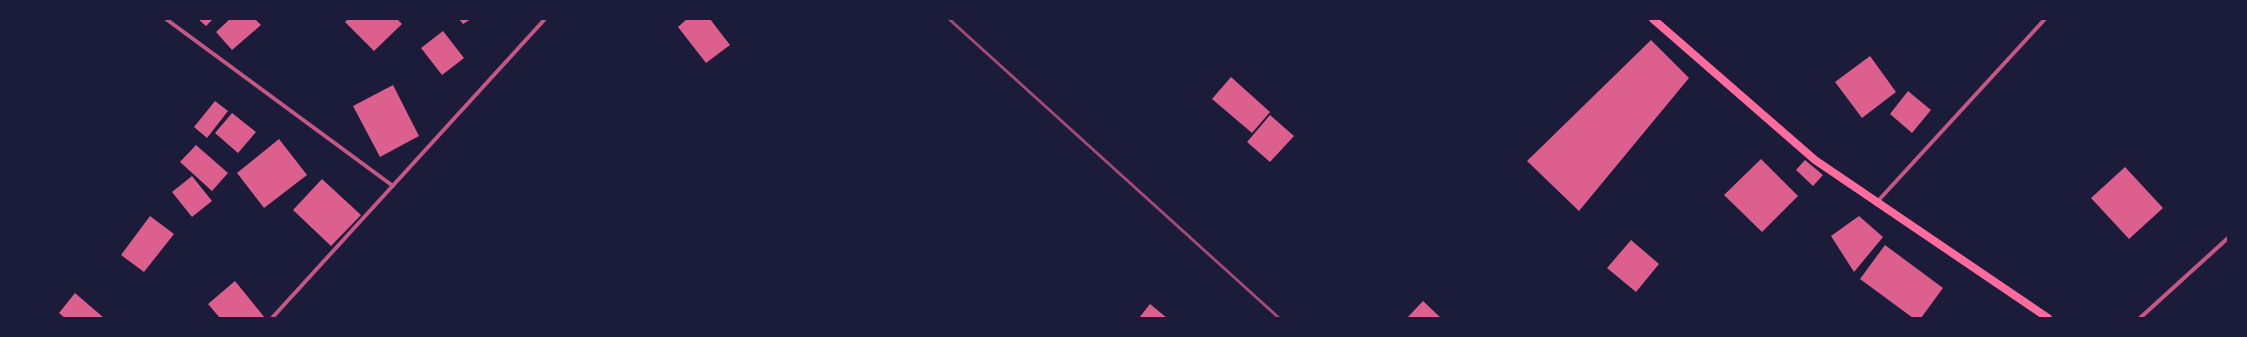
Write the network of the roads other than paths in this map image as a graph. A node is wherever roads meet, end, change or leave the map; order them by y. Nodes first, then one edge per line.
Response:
1 (166, 19) edge
2 (545, 19) edge
3 (1653, 19) edge
4 (2045, 19) edge
5 (394, 186) junction
6 (1877, 202) junction
7 (2228, 238) edge
8 (272, 318) edge
9 (2048, 318) edge
10 (2140, 318) edge

1 - 5 street
2 - 5 street
3 - 6 main road
4 - 6 street
5 - 8 street
6 - 9 main road
7 - 10 street

